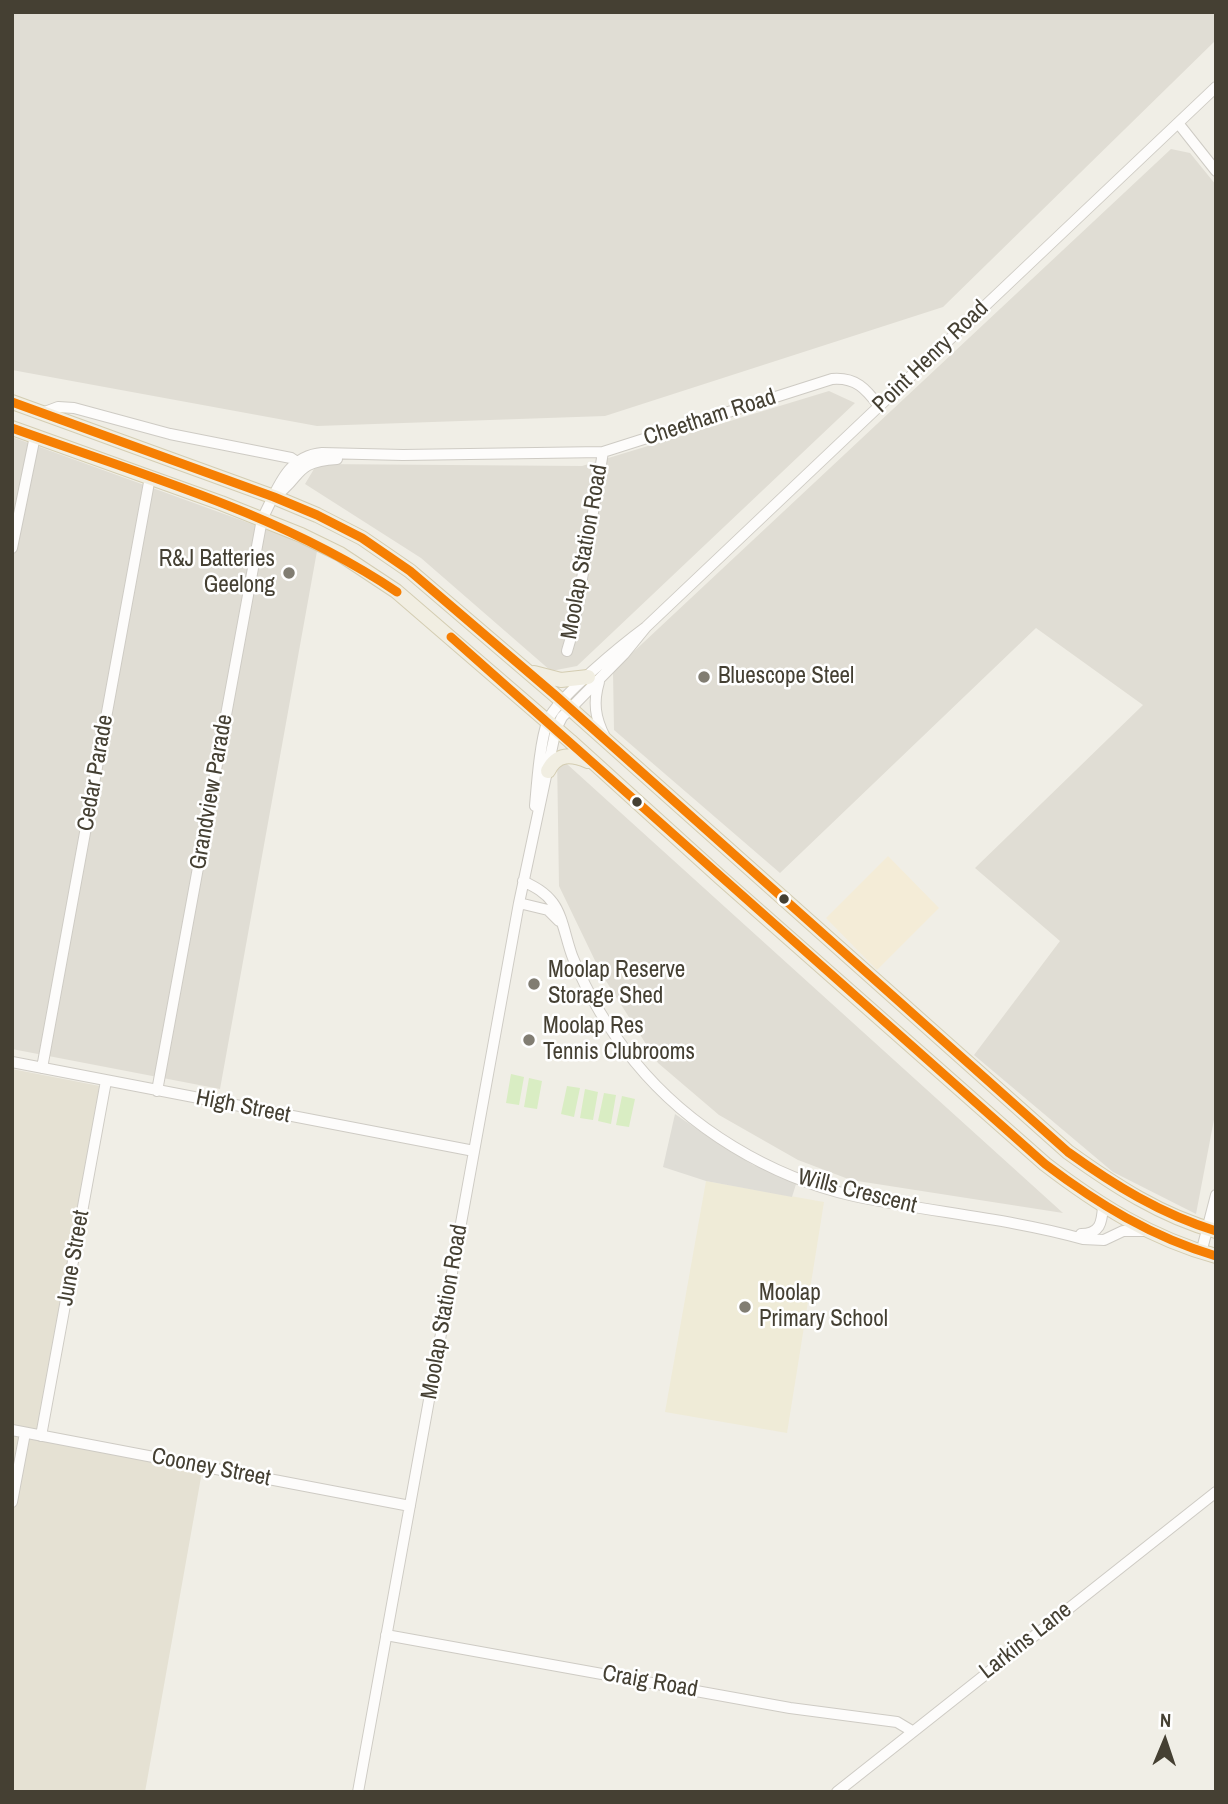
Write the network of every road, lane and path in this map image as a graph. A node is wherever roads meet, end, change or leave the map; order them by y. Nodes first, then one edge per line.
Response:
1 (1216, 87) edge
2 (1178, 123) junction
3 (1216, 170) edge
4 (12, 402) edge
5 (879, 406) junction
6 (42, 412) junction
7 (12, 428) edge
8 (35, 436) junction
9 (603, 452) junction
10 (300, 464) junction
11 (150, 477) junction
12 (274, 497) junction
13 (262, 519) junction
14 (12, 548) edge
15 (567, 652) dead end
16 (520, 665) junction
17 (595, 676) junction
18 (566, 705) junction
19 (552, 726) junction
20 (607, 742) junction
21 (592, 762) junction
22 (548, 771) junction
23 (532, 833) junction
24 (523, 881) junction
25 (519, 903) junction
26 (561, 923) junction
27 (12, 1062) edge
28 (42, 1068) junction
29 (106, 1081) junction
30 (158, 1090) junction
31 (474, 1151) junction
32 (1216, 1195) edge
33 (1103, 1206) junction
34 (1212, 1230) edge
35 (1147, 1231) junction
36 (1064, 1234) junction
37 (1208, 1255) edge
38 (12, 1430) edge
39 (25, 1433) junction
40 (41, 1436) junction
41 (1216, 1492) edge
42 (12, 1502) edge
43 (410, 1506) junction
44 (386, 1635) junction
45 (912, 1731) junction
46 (358, 1792) edge
47 (837, 1792) edge

1 - 2 street, Point Henry Road
2 - 3 street
2 - 5 street, Point Henry Road
4 - 6 main road
5 - 9 street, Cheetham Road
5 - 17 street, Point Henry Road
6 - 10 street
6 - 12 main road
7 - 8 main road
8 - 11 main road
8 - 14 street
9 - 10 street, Cheetham Road
9 - 15 street, Moolap Station Road
10 - 12 street
11 - 13 main road
11 - 28 street, Cedar Parade
12 - 13 street, Grandview Parade
12 - 16 main road
13 - 19 main road
13 - 30 street, Grandview Parade
16 - 17 main road
16 - 18 main road
17 - 18 street, Point Henry Road
17 - 20 street
18 - 19 street, Point Henry Road
18 - 20 main road
19 - 21 main road
19 - 22 street, Moolap Station Road
19 - 23 street, Moolap Station Road
20 - 34 main road
21 - 22 main road
21 - 33 main road
22 - 23 street, Moolap Station Road
23 - 24 street, Moolap Station Road
24 - 25 street, Moolap Station Road
24 - 26 street, Wills Crescent
25 - 26 street
25 - 31 street, Moolap Station Road
26 - 36 street, Wills Crescent
27 - 28 street, High Street
28 - 29 street, High Street
29 - 30 street, High Street
29 - 40 street, June Street
30 - 31 street, High Street
31 - 43 street, Moolap Station Road
32 - 34 street
33 - 35 main road
33 - 36 street, Wills Crescent
34 - 37 street
35 - 36 street, Wills Crescent
35 - 37 main road
38 - 39 street, Cooney Street
39 - 40 street, Cooney Street
39 - 42 street
40 - 43 street, Cooney Street
41 - 45 street, Larkins Lane
43 - 44 street, Moolap Station Road
44 - 45 street, Craig Road
44 - 46 street, Moolap Station Road
45 - 47 street, Larkins Lane

